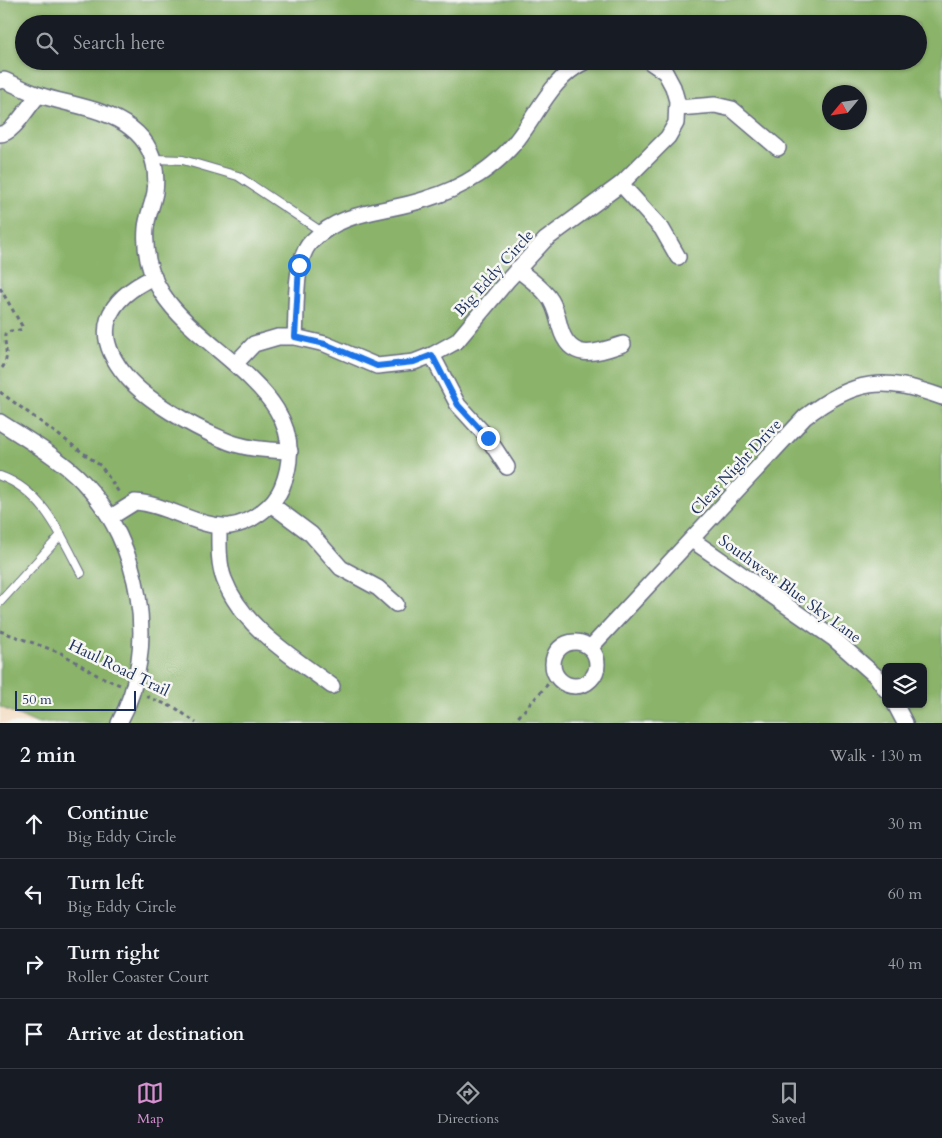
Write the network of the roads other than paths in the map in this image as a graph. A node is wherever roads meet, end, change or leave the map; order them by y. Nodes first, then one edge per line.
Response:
1 (574, 70) edge
2 (662, 70) edge
3 (0, 81) edge
4 (39, 95) junction
5 (678, 108) junction
6 (0, 134) edge
7 (778, 148) dead end
8 (155, 159) junction
9 (621, 184) junction
10 (322, 232) junction
11 (678, 257) dead end
12 (517, 269) junction
13 (154, 278) junction
14 (295, 337) junction
15 (623, 344) dead end
16 (432, 355) junction
17 (235, 364) junction
18 (942, 397) edge
19 (0, 422) edge
20 (290, 451) junction
21 (507, 467) dead end
22 (0, 476) edge
23 (272, 505) junction
24 (111, 516) junction
25 (219, 526) junction
26 (61, 535) junction
27 (692, 540) junction
28 (81, 573) dead end
29 (0, 602) edge
30 (396, 604) dead end
31 (591, 648) junction
32 (882, 684) edge
33 (332, 686) dead end
34 (897, 708) edge
35 (119, 723) edge
36 (905, 723) edge

1 - 10 street
2 - 5 street
3 - 4 street
4 - 6 street
4 - 8 street
5 - 7 street
5 - 9 street, Big Eddy Circle
8 - 10 lane
8 - 13 street
9 - 11 street
9 - 12 street, Big Eddy Circle
10 - 14 street
12 - 15 street
12 - 16 street, Big Eddy Circle
13 - 17 street
13 - 20 street
14 - 16 street, Big Eddy Circle
14 - 17 street, Big Eddy Circle
16 - 21 street
17 - 20 street
18 - 27 street, Clear Night Drive
19 - 24 street
20 - 23 street
22 - 26 lane
23 - 25 street
23 - 30 street
24 - 25 street
24 - 35 street
25 - 33 street
26 - 28 lane
26 - 29 lane
27 - 31 street, Clear Night Drive
27 - 32 street, Southwest Blue Sky Lane
31 - 31 street
34 - 36 street

